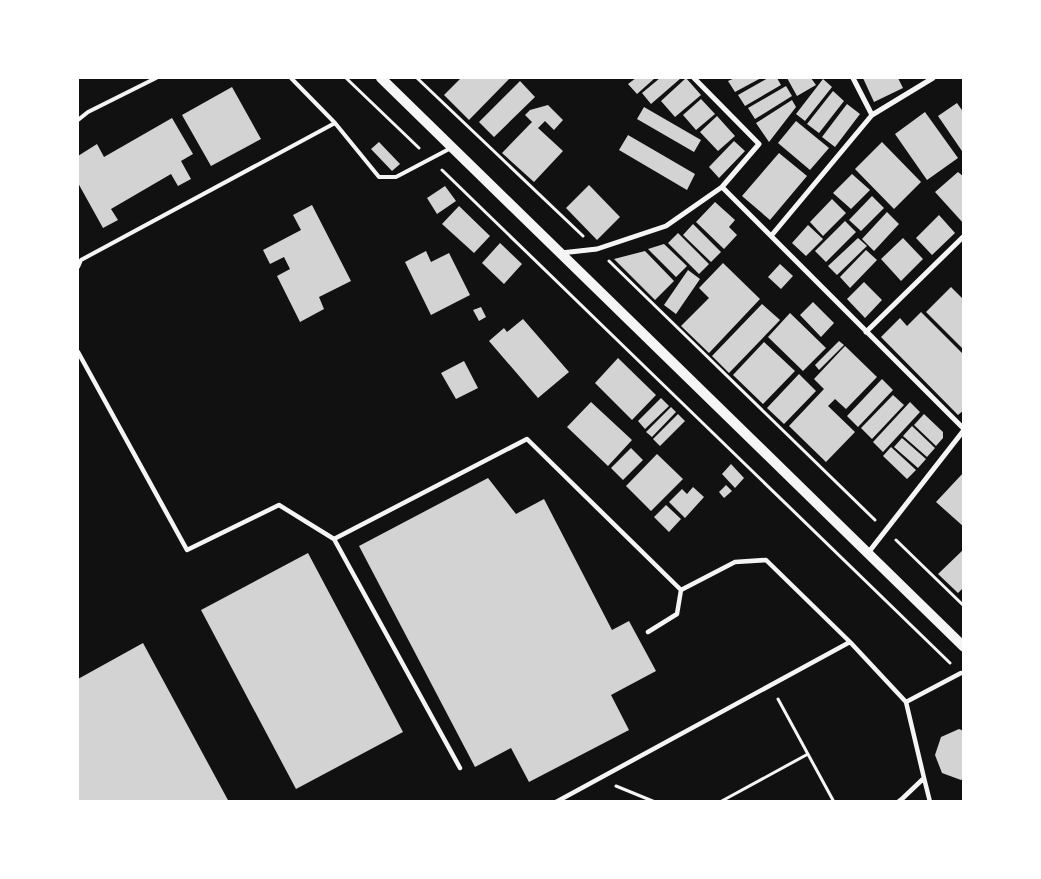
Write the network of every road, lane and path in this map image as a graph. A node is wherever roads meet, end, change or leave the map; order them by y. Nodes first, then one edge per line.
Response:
1 (156, 78) edge
2 (291, 78) edge
3 (346, 78) edge
4 (382, 78) edge
5 (417, 78) edge
6 (694, 78) edge
7 (853, 78) edge
8 (933, 78) edge
9 (872, 115) junction
10 (78, 120) edge
11 (335, 123) junction
12 (453, 147) junction
13 (430, 159) junction
14 (722, 187) junction
15 (771, 236) junction
16 (964, 236) edge
17 (597, 249) junction
18 (561, 253) junction
19 (78, 254) edge
20 (81, 260) junction
21 (78, 267) edge
22 (866, 332) junction
23 (78, 352) edge
24 (964, 430) edge
25 (886, 530) junction
26 (334, 538) junction
27 (868, 554) junction
28 (681, 590) junction
29 (964, 606) edge
30 (648, 632) dead end
31 (850, 642) junction
32 (964, 646) edge
33 (961, 673) joint
34 (770, 685) junction
35 (906, 702) junction
36 (808, 754) junction
37 (460, 768) dead end
38 (924, 778) junction
39 (597, 779) junction
40 (904, 800) edge
41 (556, 802) edge
42 (655, 802) edge
43 (720, 802) edge
44 (834, 802) edge
45 (898, 802) edge
46 (930, 802) edge

1 - 10 lane
2 - 11 lane
3 - 13 path
4 - 12 main road
5 - 17 path
6 - 14 street
7 - 9 street
8 - 9 street
9 - 15 street
11 - 13 lane
11 - 20 lane
12 - 13 lane
12 - 18 main road
13 - 33 path
14 - 15 street
14 - 17 street
15 - 22 street
16 - 22 street
17 - 18 street
17 - 25 path
18 - 27 main road
19 - 20 lane
20 - 21 lane
22 - 24 street
23 - 26 street
24 - 25 street
25 - 27 street
25 - 29 path
26 - 28 street
26 - 37 street
27 - 32 main road
28 - 30 street
28 - 31 street
31 - 34 street
31 - 35 street
33 - 35 street
34 - 36 path
34 - 39 street
35 - 38 street
36 - 43 path
36 - 44 path
38 - 40 street
38 - 46 street
39 - 41 street
39 - 42 path
40 - 45 street

